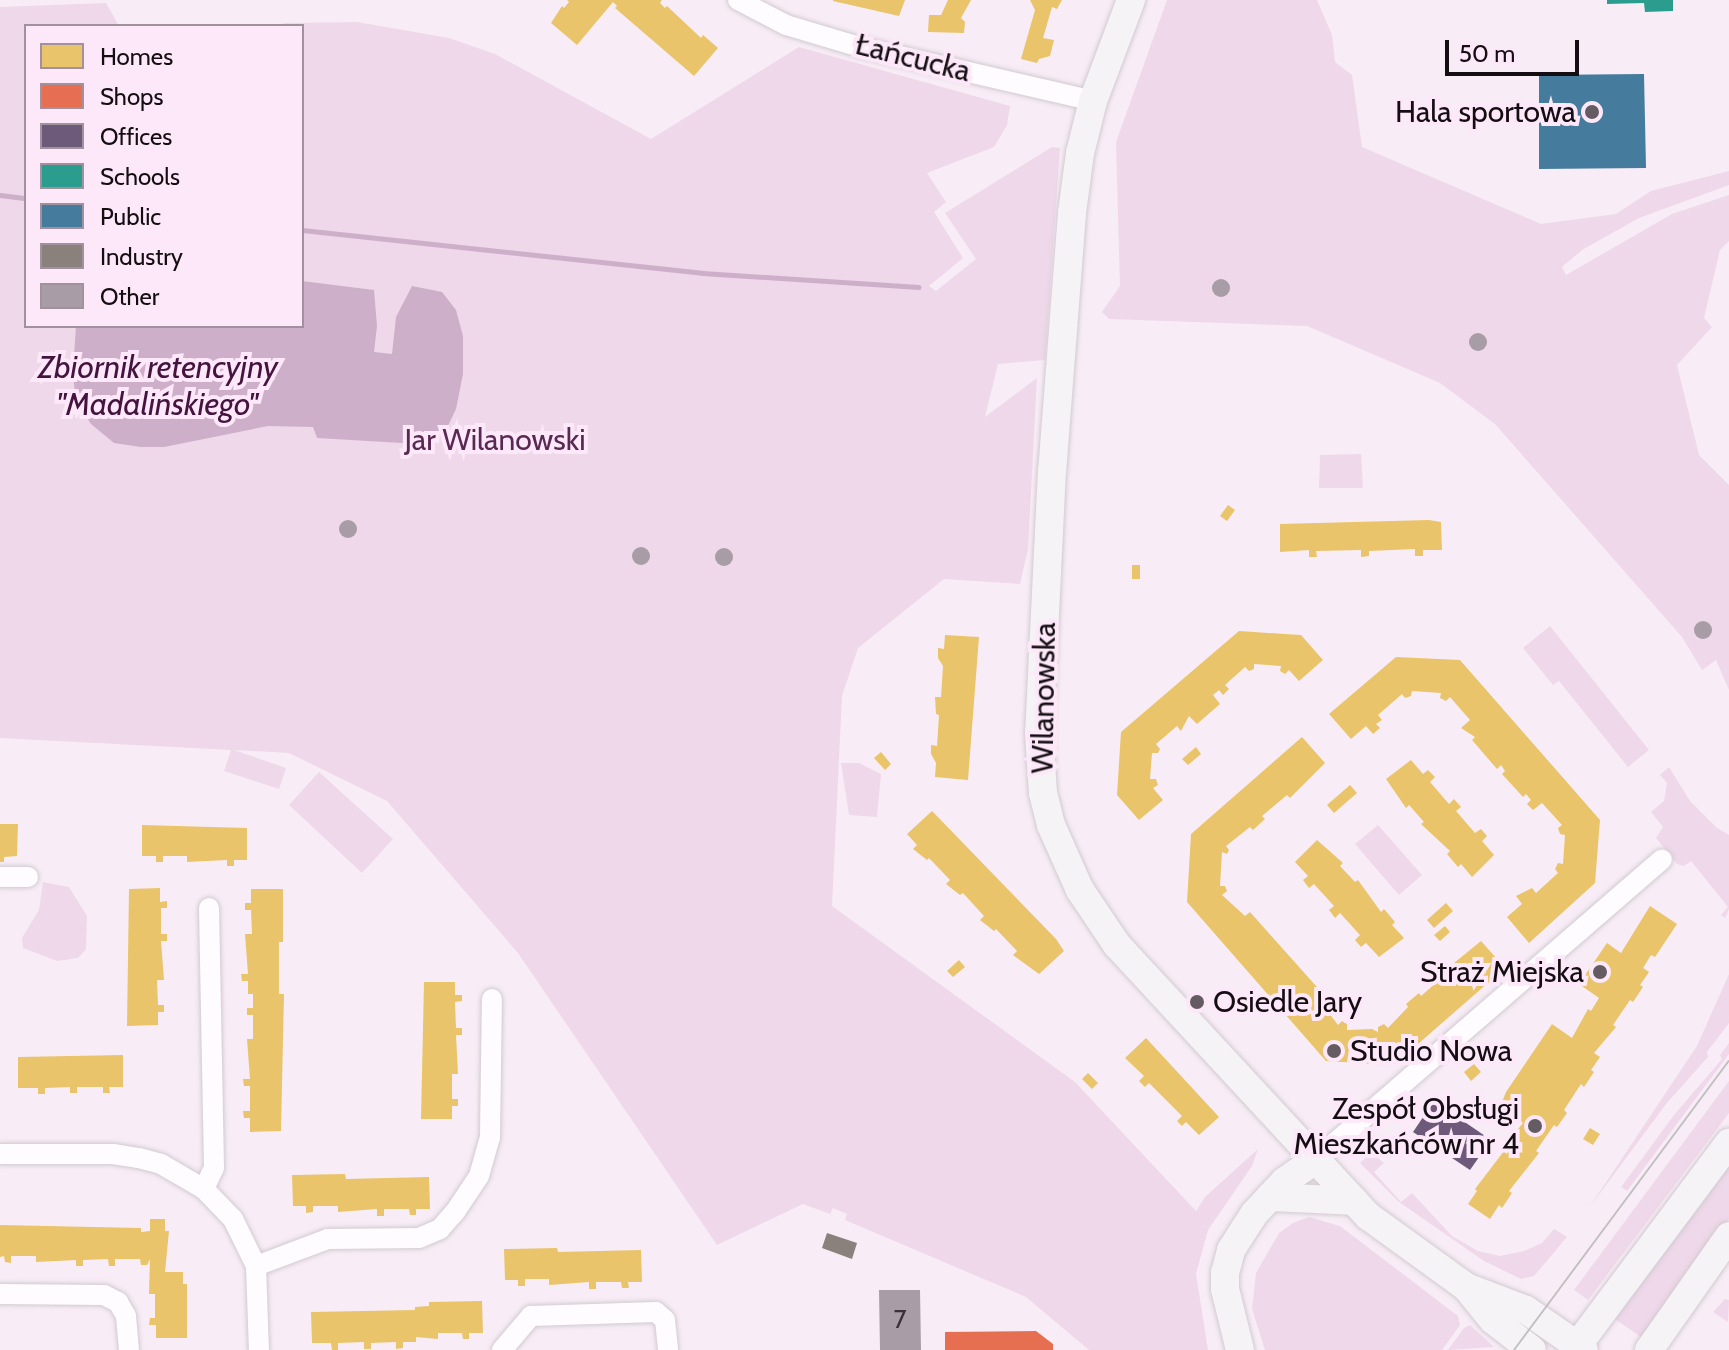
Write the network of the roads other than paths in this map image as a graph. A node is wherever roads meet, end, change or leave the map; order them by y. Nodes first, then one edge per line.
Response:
1 (738, 0) edge
2 (1131, 0) edge
3 (1093, 101) junction
4 (1662, 859) dead end
5 (0, 877) edge
6 (28, 877) dead end
7 (209, 908) dead end
8 (492, 999) dead end
9 (1729, 1143) edge
10 (0, 1154) edge
11 (1315, 1160) junction
12 (204, 1189) junction
13 (1270, 1197) junction
14 (1354, 1201) junction
15 (1729, 1236) edge
16 (256, 1266) junction
17 (1466, 1287) junction
18 (0, 1294) edge
19 (1579, 1348) edge
20 (129, 1350) edge
21 (259, 1350) edge
22 (502, 1350) edge
23 (668, 1350) edge
24 (1240, 1350) edge
25 (1532, 1350) edge
26 (1649, 1350) edge

1 - 3 street, Łańcucka
2 - 3 street, Wilanowska
3 - 11 street, Wilanowska
4 - 11 street
5 - 6 street
7 - 12 street
8 - 16 street
9 - 19 street
10 - 12 street
11 - 13 street
11 - 14 street, Wilanowska
12 - 16 street
13 - 14 street
13 - 24 street
14 - 17 street, Wilanowska
15 - 26 street
16 - 21 street
17 - 19 street, Wilanowska
17 - 25 street, Wilanowska
18 - 20 street
22 - 23 street

